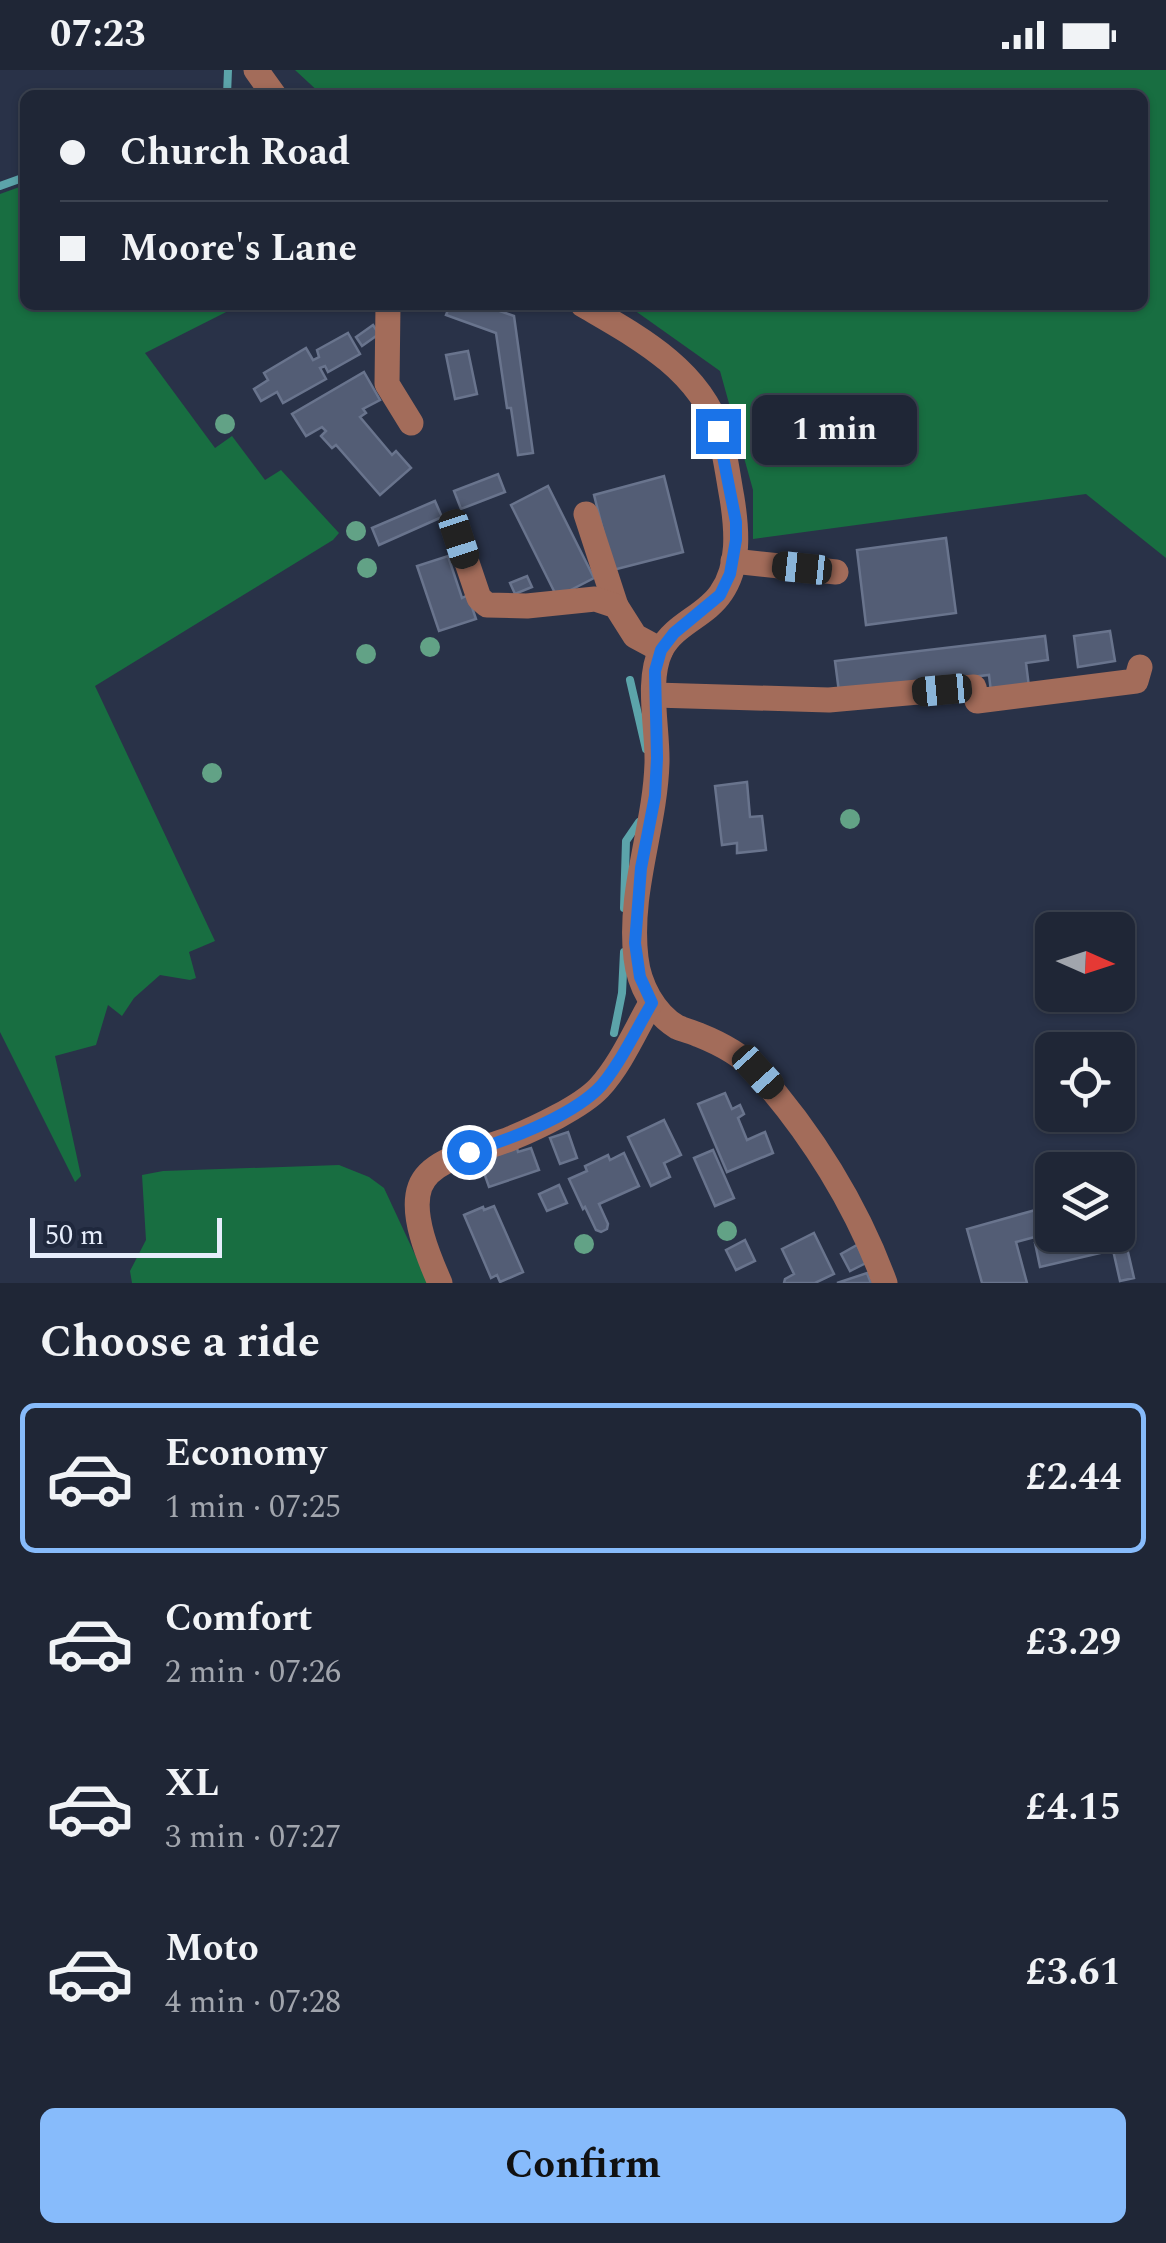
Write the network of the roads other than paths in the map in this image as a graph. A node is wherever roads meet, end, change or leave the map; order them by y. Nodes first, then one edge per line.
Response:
1 (388, 310) edge
2 (591, 310) edge
3 (410, 422) dead end
4 (586, 514) dead end
5 (459, 539) dead end
6 (733, 560) junction
7 (836, 572) dead end
8 (616, 606) junction
9 (661, 650) junction
10 (1140, 667) dead end
11 (655, 694) junction
12 (652, 1003) junction
13 (440, 1283) edge
14 (885, 1283) edge

1 - 3 street
2 - 6 street
4 - 8 street
5 - 8 street
6 - 7 street
6 - 9 street
8 - 9 street
9 - 11 street
10 - 11 street
11 - 12 street
12 - 13 street
12 - 14 street

